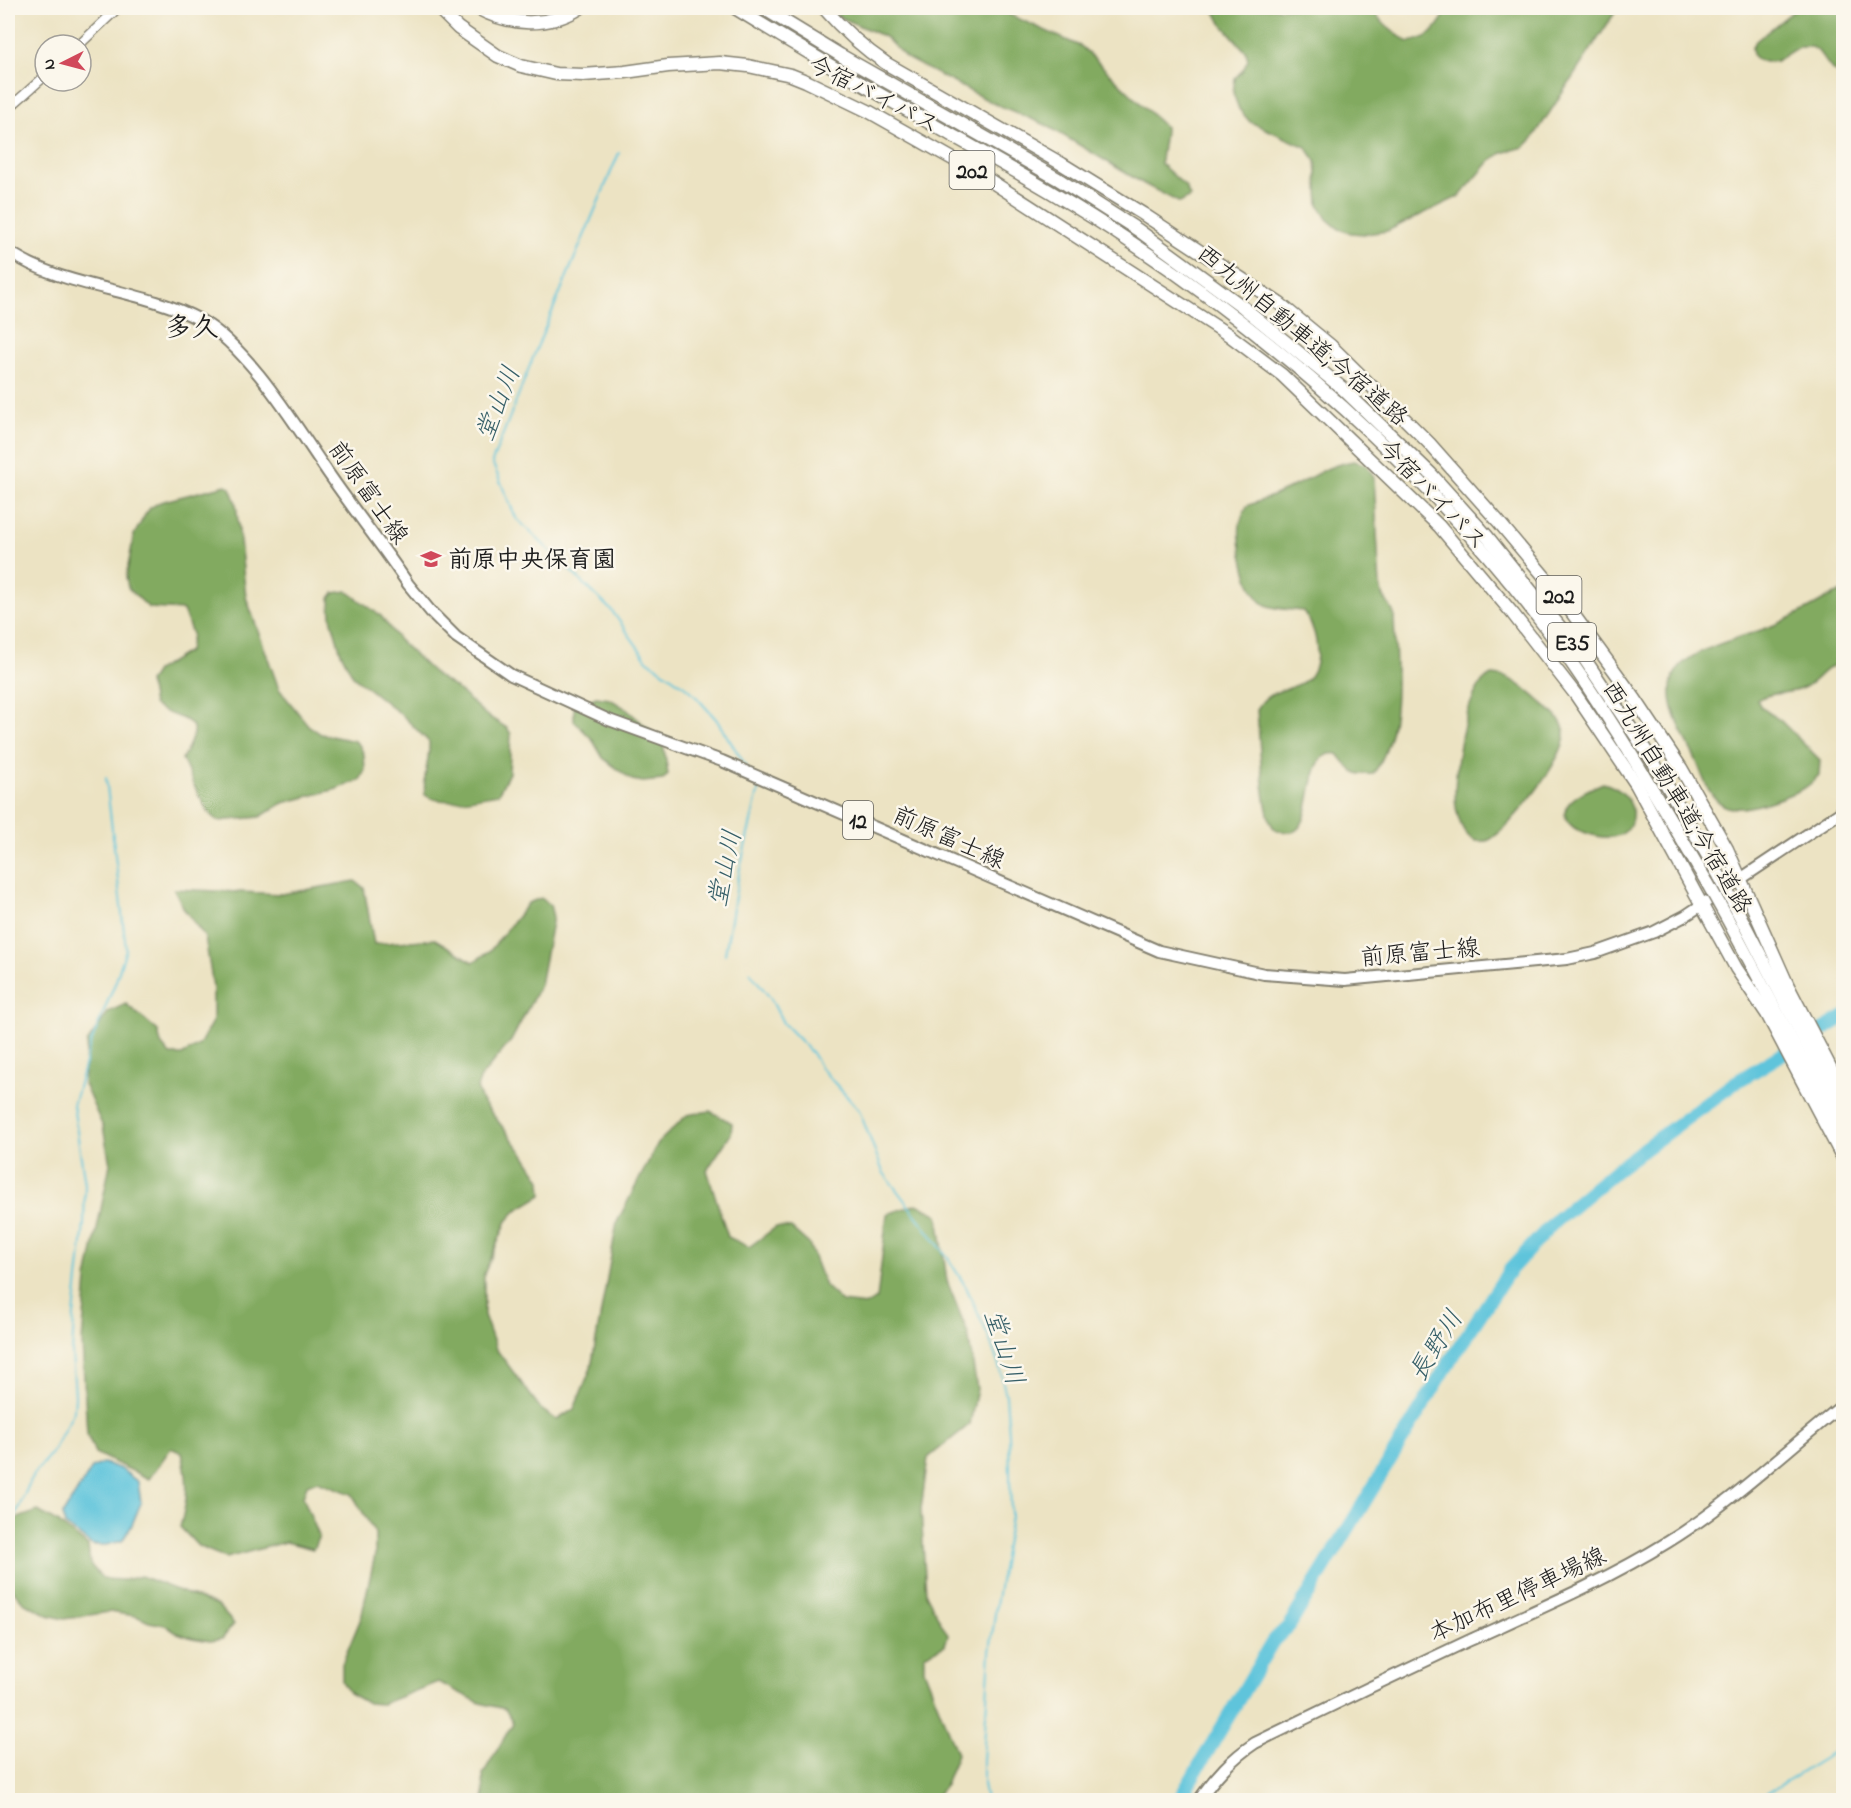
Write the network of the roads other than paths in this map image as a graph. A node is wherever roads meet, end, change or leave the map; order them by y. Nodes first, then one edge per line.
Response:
1 (118, 8) edge
2 (438, 8) edge
3 (477, 8) edge
4 (580, 8) edge
5 (735, 8) edge
6 (763, 8) edge
7 (824, 8) edge
8 (92, 33) edge
9 (33, 87) edge
10 (8, 109) edge
11 (8, 251) edge
12 (1844, 810) edge
13 (1741, 879) junction
14 (1703, 906) junction
15 (1733, 915) junction
16 (1790, 1025) junction
17 (1808, 1060) junction
18 (1844, 1094) edge
19 (1844, 1116) edge
20 (1844, 1140) edge
21 (1844, 1161) edge
22 (1844, 1404) edge
23 (1199, 1800) edge

1 - 8 street
2 - 14 highway, 今宿バイパス / 202
3 - 4 highway
5 - 15 highway, 西九州自動車道;今宿道路 / E35, bridge
6 - 15 highway, 西九州自動車道;今宿道路 / E35, bridge
7 - 13 highway, 今宿バイパス / 202
9 - 10 street
11 - 14 main road, 前原富士線 / 12
12 - 13 main road, 前原富士線 / 12
13 - 14 main road, 前原富士線 / 12
13 - 16 highway, 今宿バイパス / 202
14 - 16 highway, 今宿バイパス / 202
15 - 16 highway, 西九州自動車道;今宿道路 / E35
16 - 17 highway, 今宿バイパス / 202
16 - 17 highway, 今宿バイパス / 202
17 - 18 highway, 今宿バイパス / 202
17 - 19 highway
17 - 20 highway
17 - 21 highway, 今宿バイパス / 202
22 - 23 main road, 本加布里停車場線

